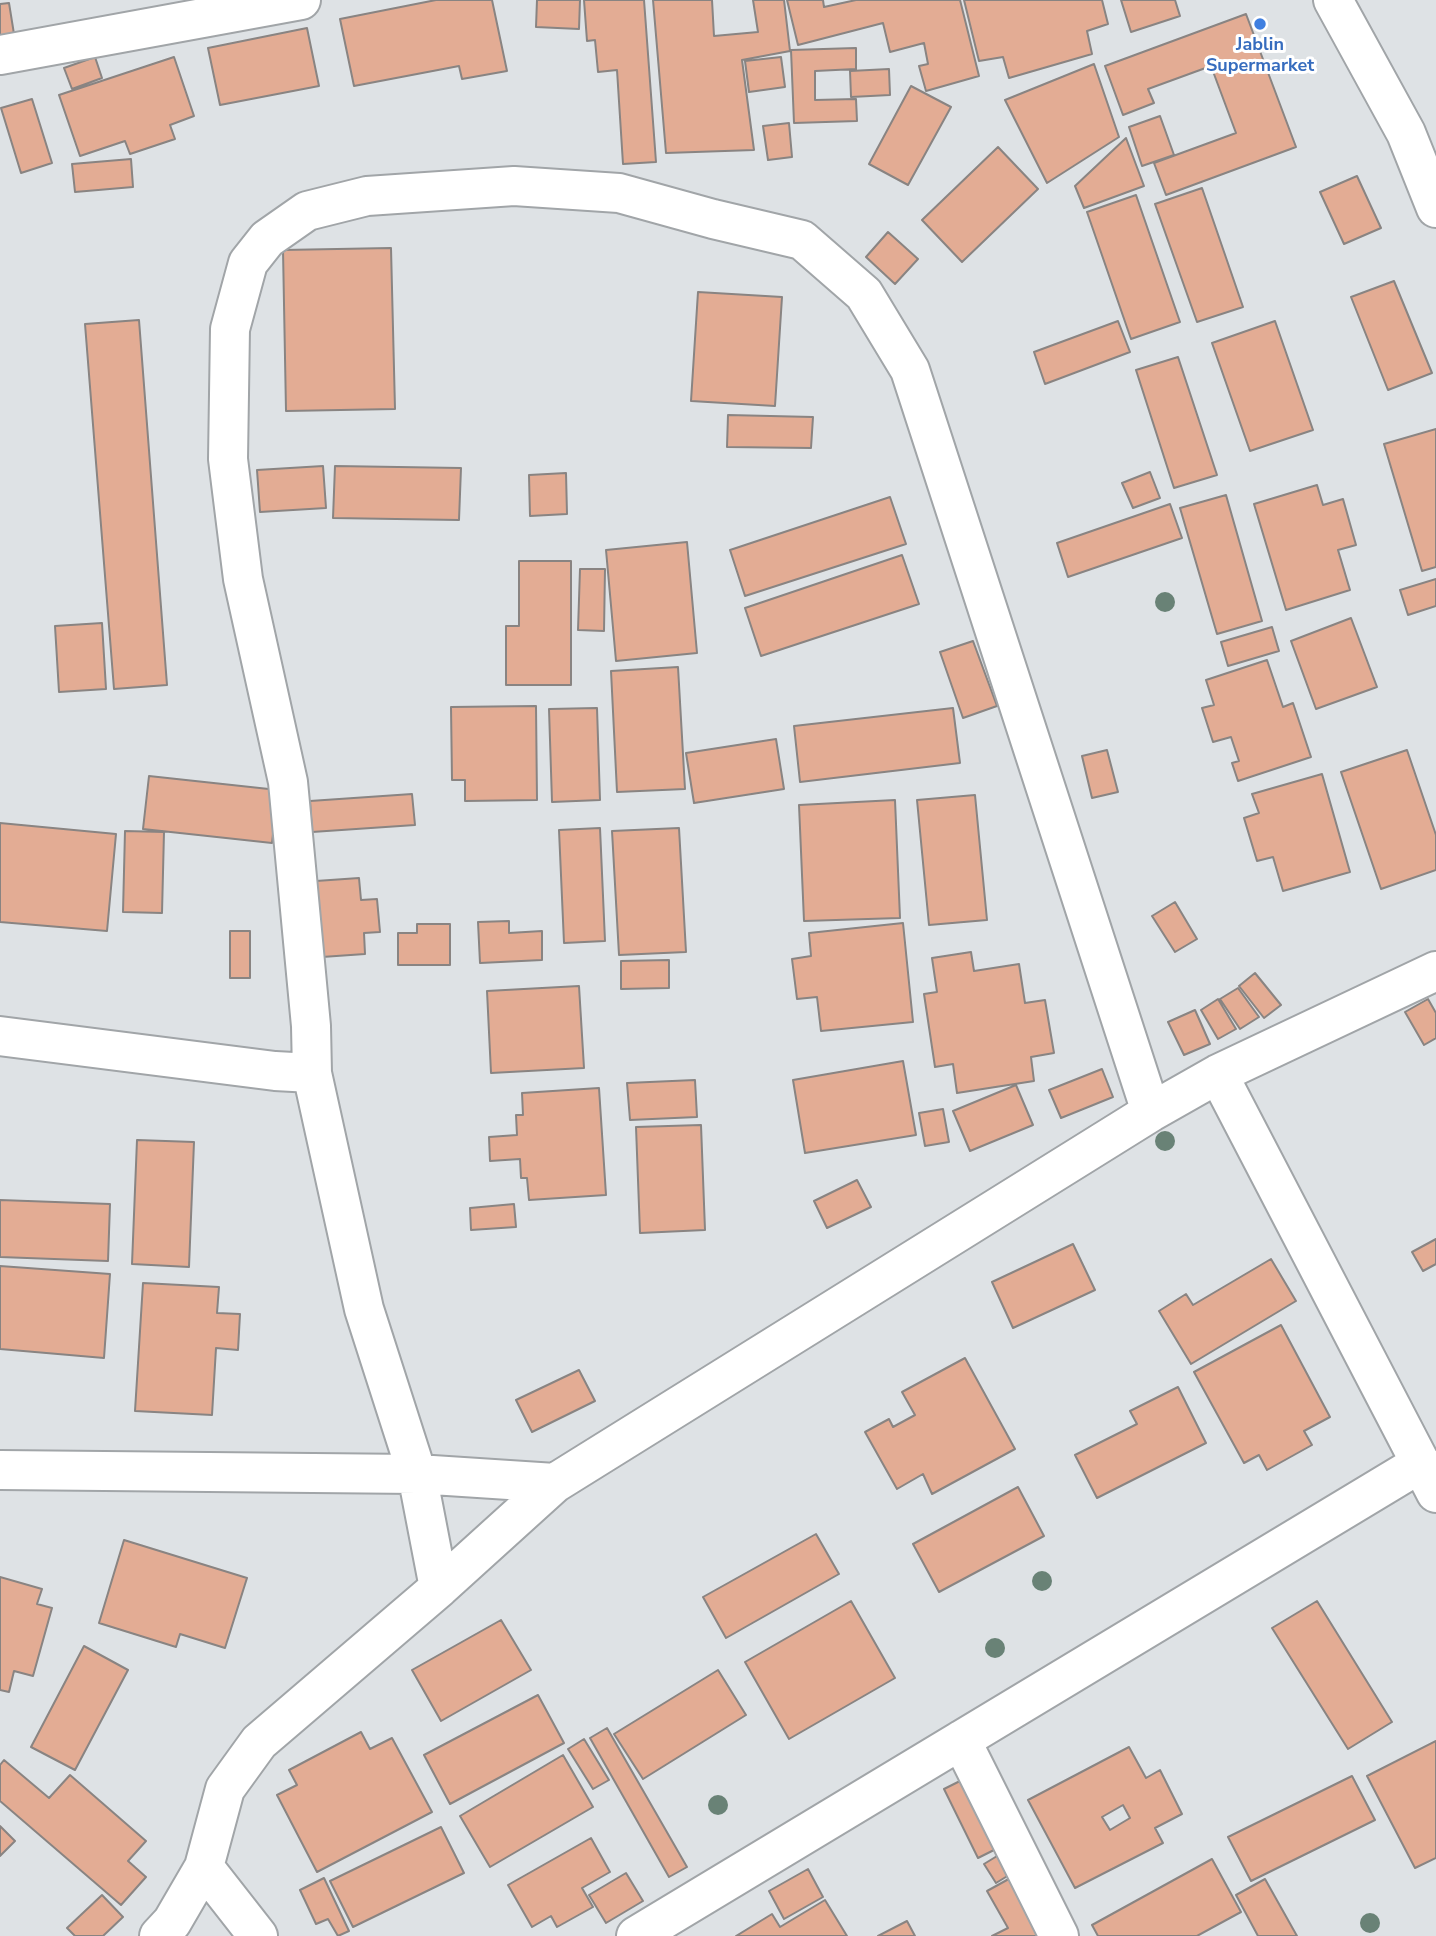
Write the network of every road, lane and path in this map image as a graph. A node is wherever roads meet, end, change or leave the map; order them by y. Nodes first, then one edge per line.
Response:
1 (301, 0) edge
2 (1333, 0) edge
3 (0, 55) edge
4 (1436, 208) edge
5 (1436, 971) edge
6 (0, 1036) edge
7 (312, 1073) junction
8 (1218, 1074) junction
9 (1151, 1112) junction
10 (0, 1470) edge
11 (417, 1474) junction
12 (1429, 1478) edge
13 (555, 1483) junction
14 (439, 1588) junction
15 (961, 1740) junction
16 (204, 1867) junction
17 (159, 1936) edge
18 (258, 1936) edge
19 (636, 1936) edge
20 (1059, 1936) edge

1 - 3 street
2 - 4 street
5 - 8 street
6 - 7 street
7 - 9 street
7 - 11 street
8 - 9 street
8 - 12 street
9 - 13 street
10 - 11 street
11 - 13 street
11 - 14 street
12 - 15 street
13 - 14 street
14 - 16 street
15 - 19 street
15 - 20 street
16 - 17 street
16 - 18 street

